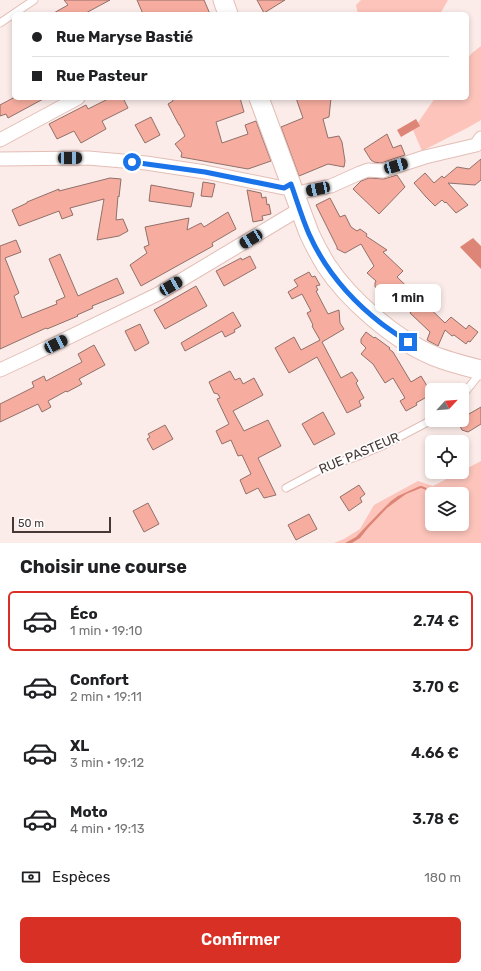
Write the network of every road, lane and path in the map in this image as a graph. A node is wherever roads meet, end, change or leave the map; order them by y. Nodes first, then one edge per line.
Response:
1 (34, 0) edge
2 (223, 0) edge
3 (16, 12) edge
4 (227, 12) edge
5 (12, 15) edge
6 (0, 23) edge
7 (74, 100) edge
8 (260, 100) edge
9 (481, 138) edge
10 (0, 140) edge
11 (0, 159) edge
12 (295, 196) junction
13 (0, 370) edge
14 (481, 371) edge
15 (469, 387) edge
16 (425, 424) edge
17 (286, 488) dead end

1 - 3 lane
2 - 4 street
5 - 6 lane
7 - 10 street
8 - 12 street
9 - 12 street
11 - 12 street
12 - 13 street
12 - 14 street
14 - 15 lane
16 - 17 lane, RUE PASTEUR

